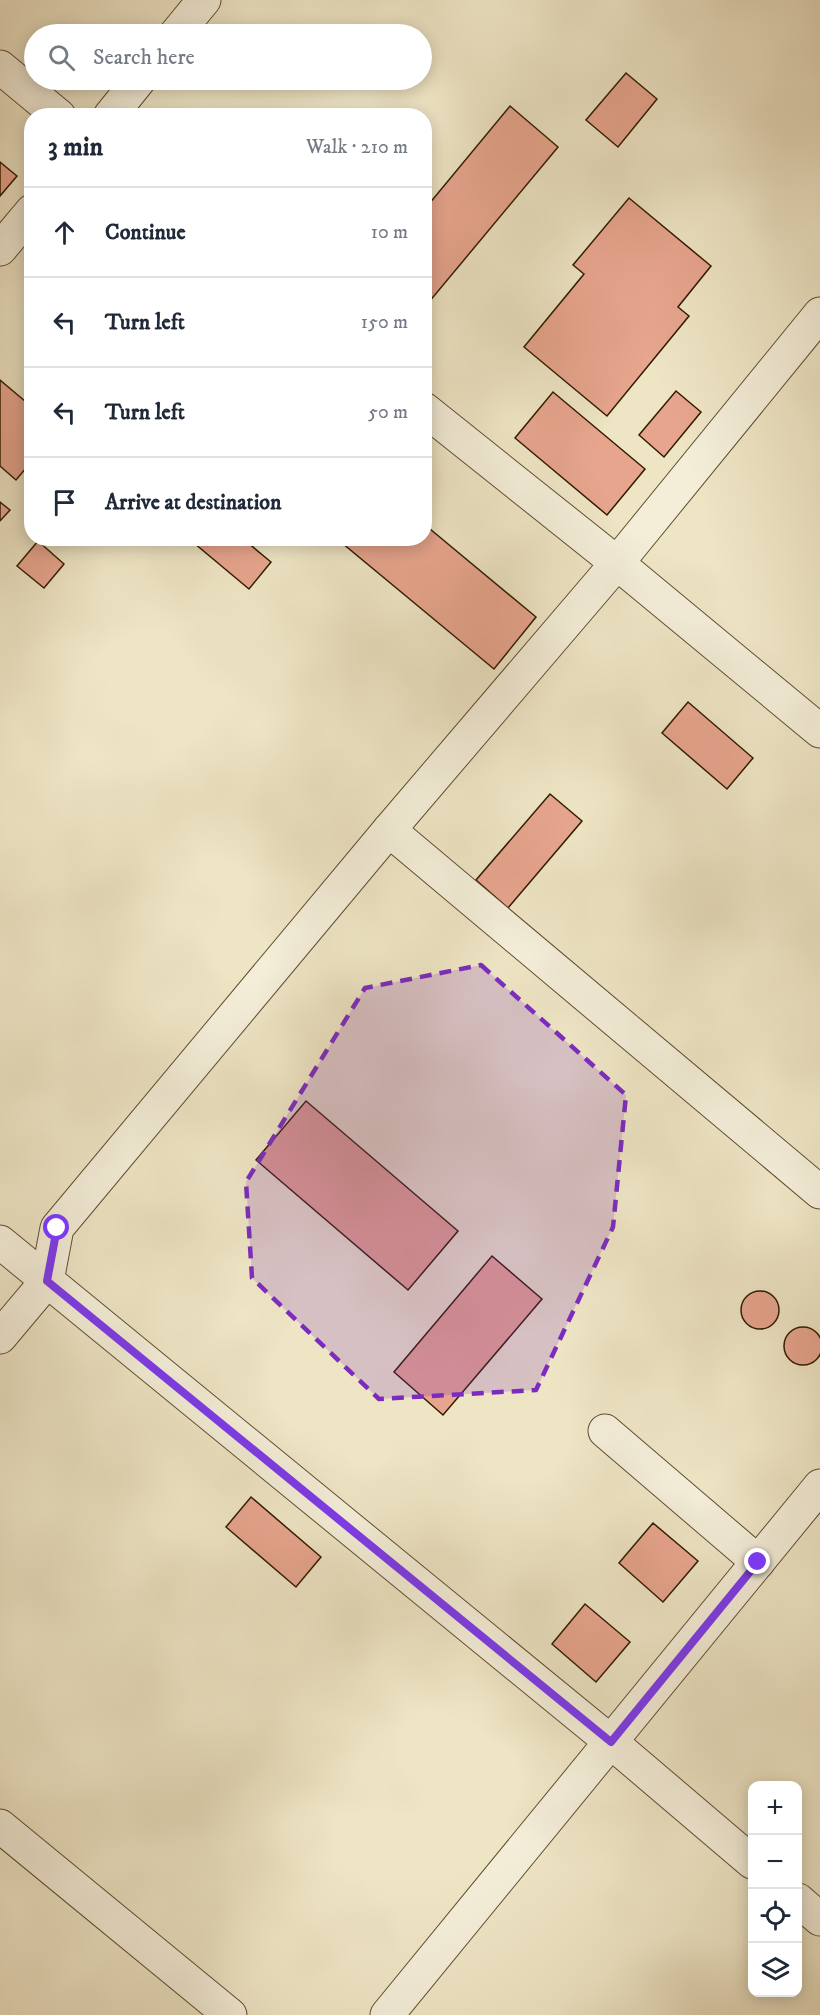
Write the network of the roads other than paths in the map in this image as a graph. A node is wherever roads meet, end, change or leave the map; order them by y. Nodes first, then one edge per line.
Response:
1 (204, 0) edge
2 (184, 24) edge
3 (0, 67) edge
4 (24, 87) edge
5 (28, 90) edge
6 (131, 90) edge
7 (49, 108) edge
8 (116, 108) edge
9 (24, 220) edge
10 (0, 249) edge
11 (820, 314) edge
12 (432, 415) edge
13 (617, 563) junction
14 (820, 731) edge
15 (389, 830) junction
16 (820, 1192) edge
17 (57, 1228) junction
18 (0, 1243) edge
19 (47, 1281) junction
20 (0, 1337) edge
21 (605, 1431) dead end
22 (820, 1486) edge
23 (758, 1562) junction
24 (611, 1742) junction
25 (0, 1826) edge
26 (748, 1858) edge
27 (802, 1903) edge
28 (820, 1919) edge
29 (230, 2015) edge
30 (387, 2015) edge

1 - 2 lane
3 - 4 lane
5 - 7 lane
6 - 8 lane
9 - 10 lane
11 - 13 lane
12 - 13 lane
13 - 14 lane
13 - 15 lane
15 - 16 lane
15 - 17 lane
17 - 18 lane
17 - 19 lane
18 - 19 lane
19 - 20 lane
19 - 24 lane
21 - 23 lane
22 - 23 lane
23 - 24 lane
24 - 26 lane
24 - 30 lane
25 - 29 lane
27 - 28 lane

